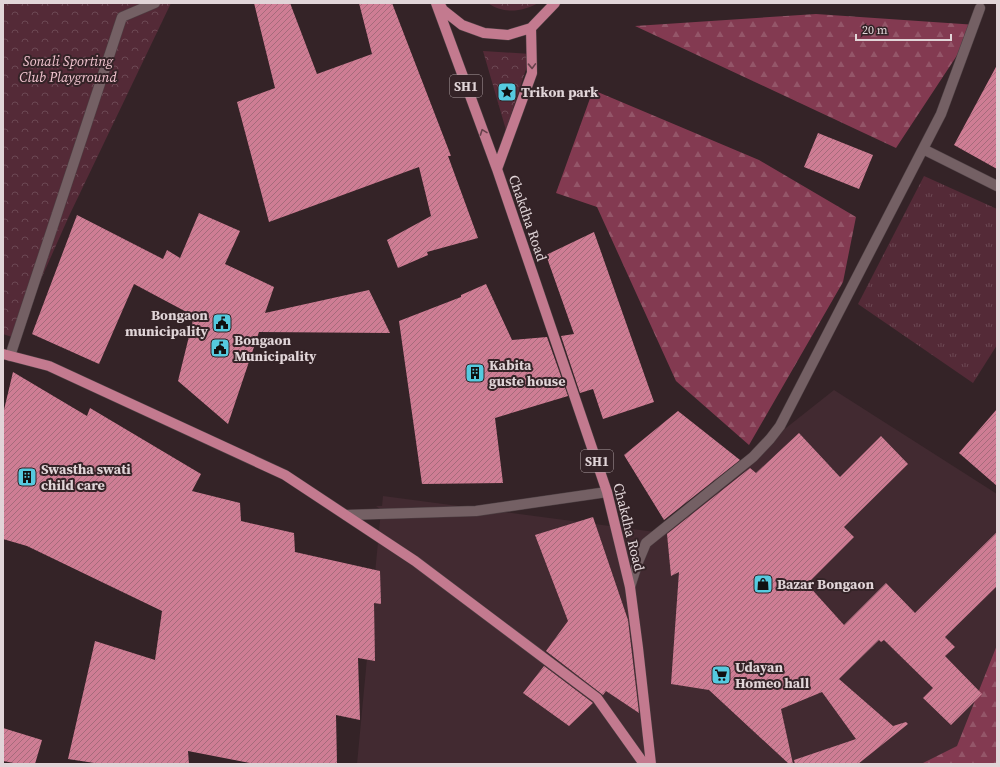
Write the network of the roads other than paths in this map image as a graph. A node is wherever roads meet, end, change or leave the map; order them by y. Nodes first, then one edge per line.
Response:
1 (155, 3) edge
2 (436, 3) edge
3 (439, 3) edge
4 (555, 3) edge
5 (980, 8) dead end
6 (531, 28) junction
7 (923, 149) junction
8 (497, 169) junction
9 (997, 186) edge
10 (7, 355) edge
11 (607, 492) junction
12 (346, 515) junction
13 (630, 587) junction
14 (644, 764) edge
15 (651, 764) edge

1 - 10 street
8 -> 2 main road, Chakdha Road / SH1
3 - 6 main road
4 - 6 main road
5 - 7 street
6 -> 8 main road, Chakdha Road
7 - 9 street
7 - 13 street
8 - 11 main road, Chakdha Road / SH1
10 - 12 main road
11 - 12 street
11 - 13 main road, Chakdha Road / SH1
12 - 14 main road
13 - 15 main road, Chakdha Road / SH1

